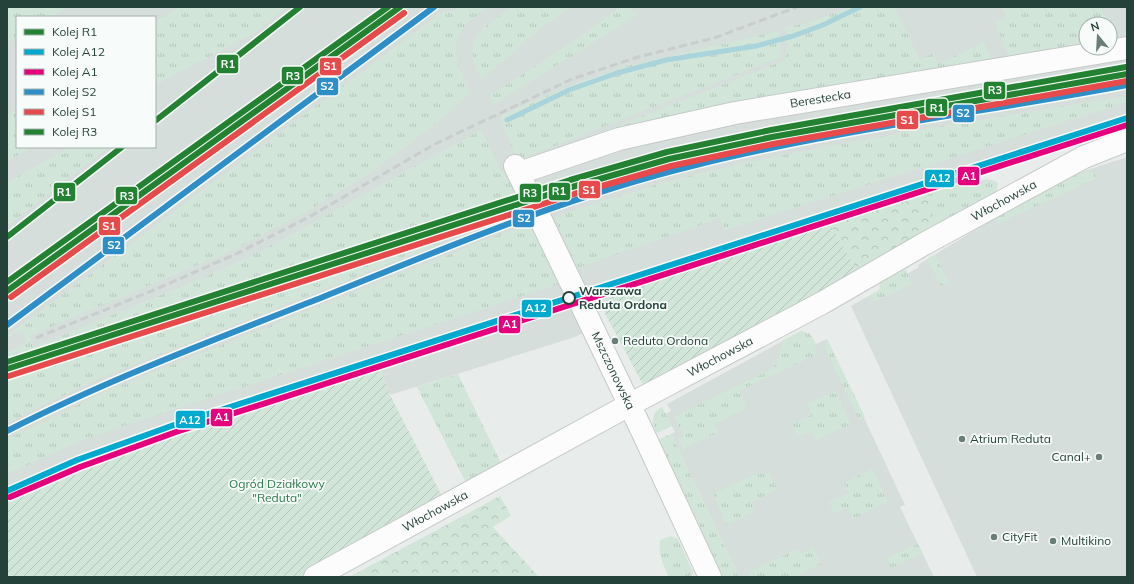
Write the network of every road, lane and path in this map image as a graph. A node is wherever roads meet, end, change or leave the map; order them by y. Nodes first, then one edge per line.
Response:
1 (1127, 48) edge
2 (1127, 140) edge
3 (517, 170) joint
4 (629, 405) junction
5 (315, 577) edge
6 (710, 577) edge

1 - 3 street, Berestecka
2 - 4 street, Włochowska
3 - 4 street, Mszczonowska
4 - 5 street, Włochowska
4 - 6 street, Mszczonowska

